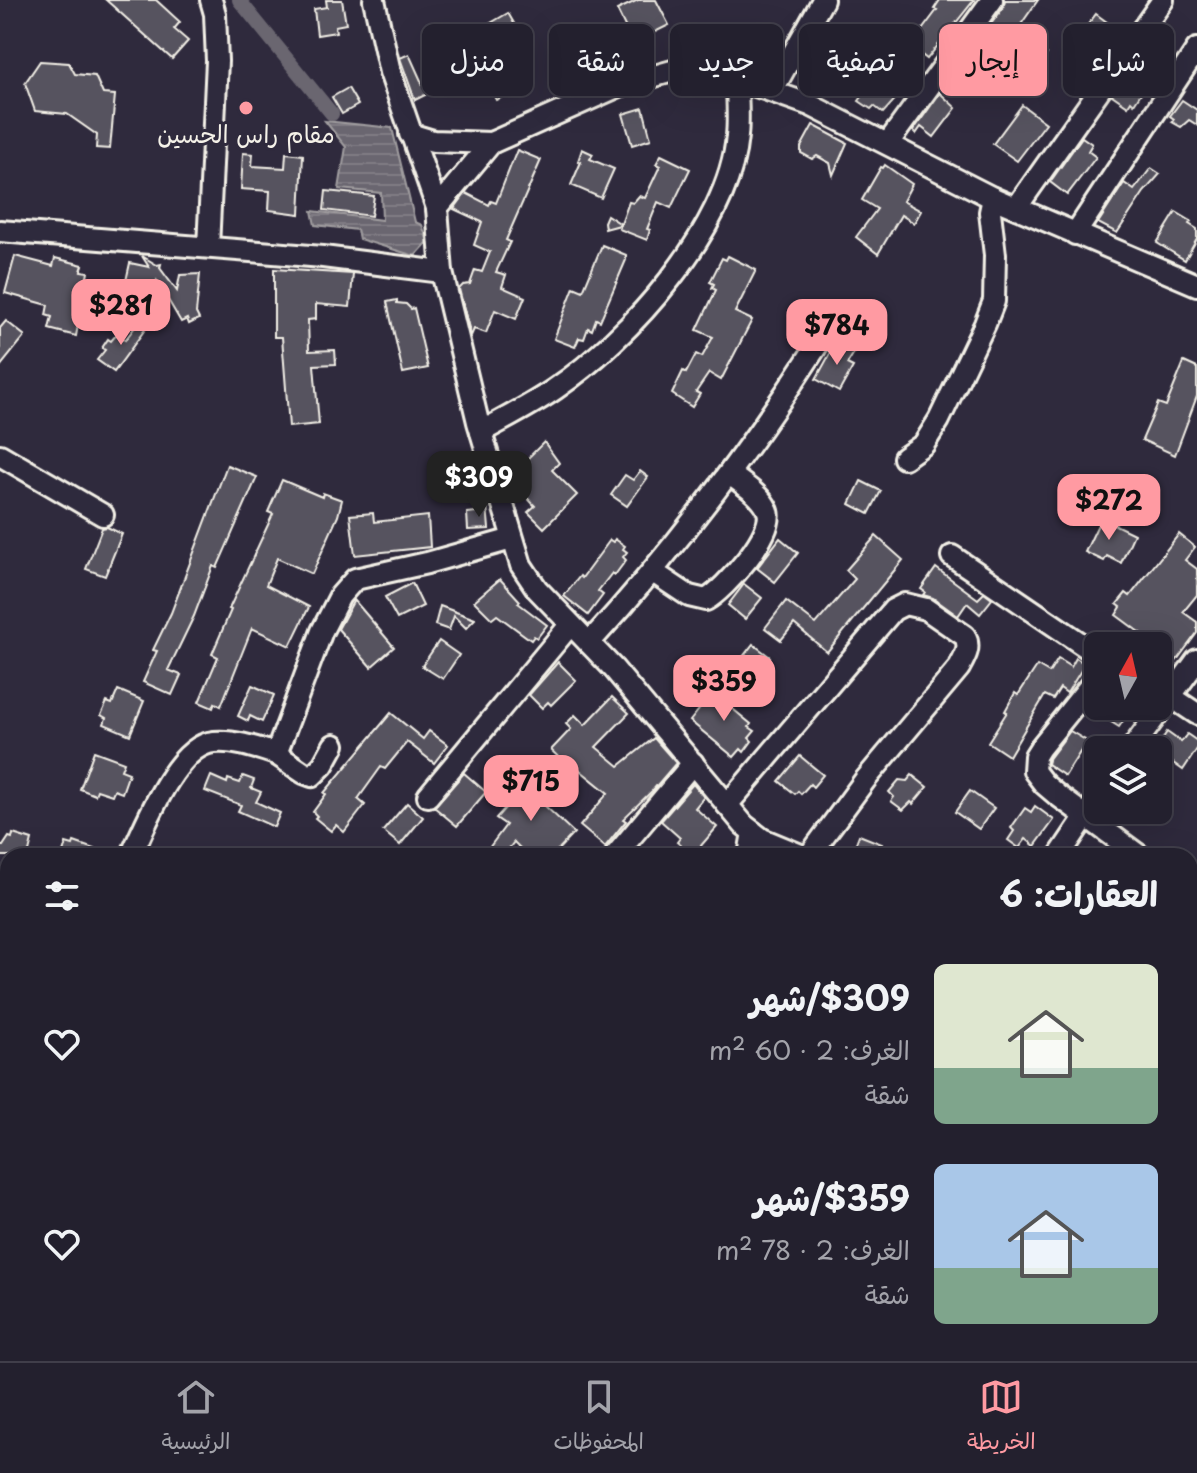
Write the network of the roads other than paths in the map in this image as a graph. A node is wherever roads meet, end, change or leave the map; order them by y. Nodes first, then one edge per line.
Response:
1 (211, 0) edge
2 (374, 0) edge
3 (823, 0) edge
4 (992, 0) edge
5 (1163, 0) edge
6 (1197, 49) edge
7 (670, 71) edge
8 (783, 71) edge
9 (783, 95) edge
10 (737, 96) edge
11 (410, 134) junction
12 (491, 143) junction
13 (888, 143) junction
14 (993, 198) junction
15 (437, 208) junction
16 (1016, 208) junction
17 (0, 231) edge
18 (1075, 234) junction
19 (208, 247) junction
20 (442, 272) junction
21 (1197, 285) edge
22 (816, 347) dead end
23 (481, 432) junction
24 (0, 455) edge
25 (904, 458) dead end
26 (730, 474) junction
27 (103, 515) dead end
28 (512, 539) junction
29 (952, 556) dead end
30 (653, 572) junction
31 (570, 625) junction
32 (589, 643) junction
33 (1084, 646) edge
34 (1197, 660) edge
35 (1172, 684) edge
36 (1084, 693) edge
37 (1172, 697) edge
38 (1197, 714) edge
39 (334, 745) dead end
40 (276, 754) junction
41 (693, 763) junction
42 (428, 796) dead end
43 (727, 805) junction
44 (1084, 815) edge
45 (1084, 818) edge
46 (1096, 824) edge
47 (753, 832) junction
48 (135, 848) edge
49 (622, 848) edge
50 (750, 848) edge
51 (781, 848) edge
52 (812, 848) edge
53 (1064, 848) edge
54 (1129, 848) edge

1 - 19 street
2 - 11 street
3 - 8 street
4 - 13 street
5 - 16 street
6 - 18 street
7 - 12 street
9 - 13 street
10 - 23 street
11 - 12 street
11 - 15 street
12 - 15 street
13 - 14 street
14 - 16 street
14 - 25 street
15 - 20 street
16 - 18 street
17 - 19 street
18 - 21 street
19 - 20 street
20 - 23 street
22 - 26 street
23 - 28 street
24 - 27 street
26 - 30 street
26 - 30 street
28 - 31 street
28 - 40 street
29 - 33 street
30 - 32 street
31 - 32 street
31 - 42 street
32 - 41 street
34 - 35 street
36 - 44 street
37 - 38 street
39 - 40 street
40 - 48 street
41 - 43 street
41 - 49 street
43 - 47 street
43 - 52 street
45 - 53 street
46 - 54 street
47 - 50 street
47 - 51 street

